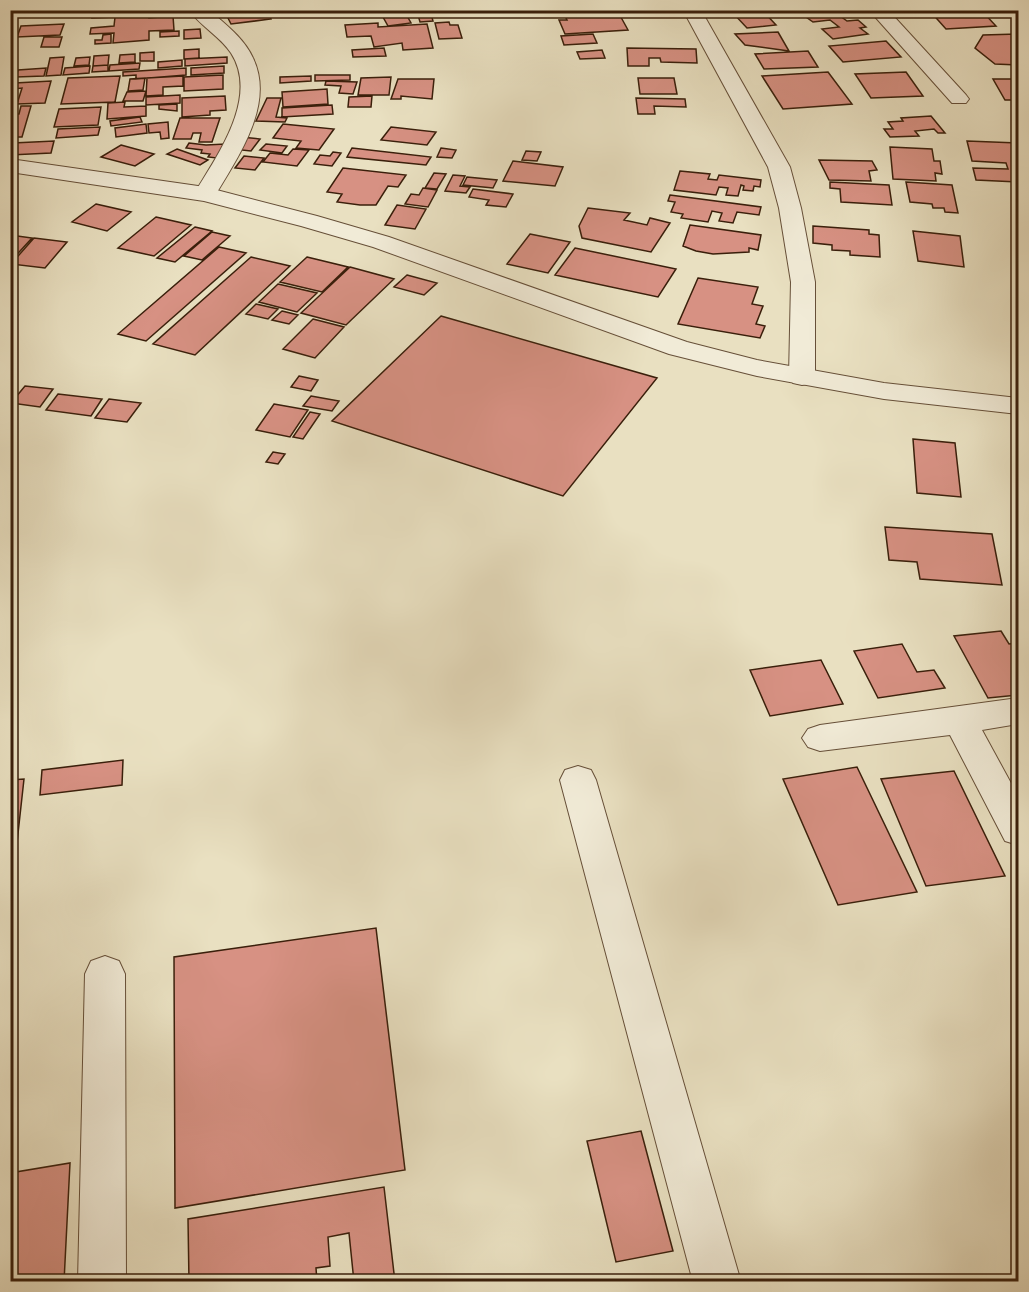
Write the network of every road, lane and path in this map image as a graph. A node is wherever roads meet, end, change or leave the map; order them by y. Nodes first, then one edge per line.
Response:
1 (198, 10) edge
2 (692, 10) edge
3 (878, 10) edge
4 (959, 99) dead end
5 (10, 165) edge
6 (205, 194) junction
7 (802, 377) junction
8 (1018, 406) edge
9 (1018, 711) edge
10 (960, 721) junction
11 (820, 738) dead end
12 (578, 780) dead end
13 (1018, 830) edge
14 (105, 974) dead end
15 (102, 1281) edge
16 (717, 1281) edge

1 - 6 street
2 - 7 street
3 - 4 street
5 - 6 street
6 - 7 street
7 - 8 street
9 - 10 street
10 - 11 street
10 - 13 street
12 - 16 street
14 - 15 street

